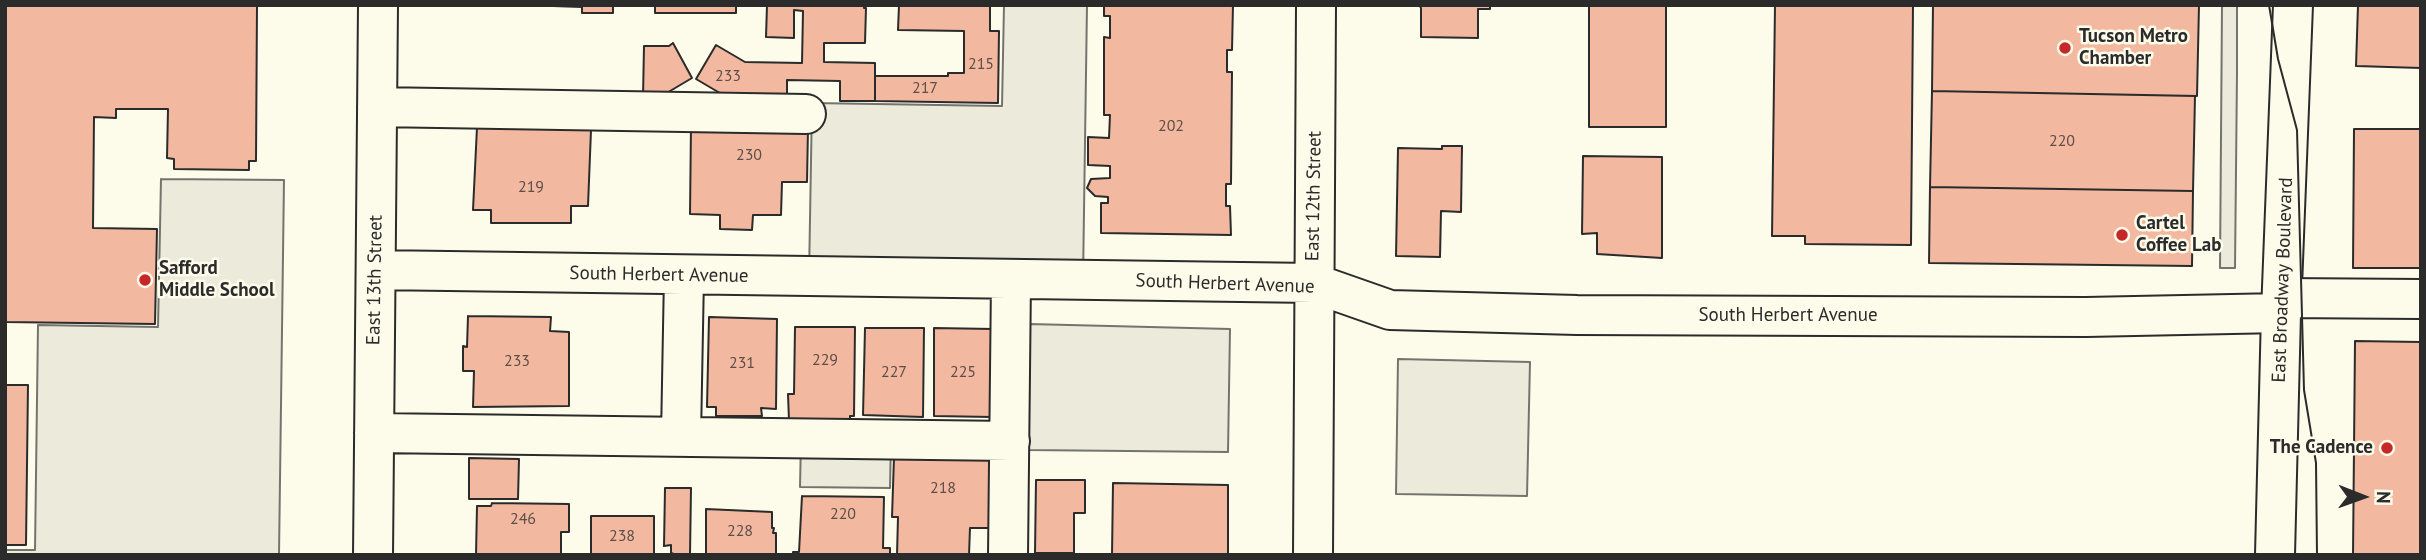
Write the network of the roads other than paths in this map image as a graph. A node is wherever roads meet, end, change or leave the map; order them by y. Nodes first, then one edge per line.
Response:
1 (378, 5) edge
2 (1316, 5) edge
3 (2293, 5) edge
4 (377, 107) junction
5 (806, 114) dead end
6 (376, 270) junction
7 (684, 275) junction
8 (1011, 279) junction
9 (1313, 283) junction
10 (2421, 299) edge
11 (2281, 305) junction
12 (374, 433) junction
13 (681, 437) junction
14 (1010, 441) junction
15 (373, 555) edge
16 (1008, 555) edge
17 (1313, 555) edge
18 (2275, 555) edge

1 - 4 street, East 13th Street
2 - 9 street, East 12th Street
3 - 11 street, East Broadway Boulevard
4 - 5 street
4 - 6 street, East 13th Street
6 - 7 street, South Herbert Avenue
6 - 12 street, East 13th Street
7 - 8 street, South Herbert Avenue
7 - 13 street
8 - 9 street, South Herbert Avenue
8 - 14 street
9 - 11 street, South Herbert Avenue
9 - 17 street, East 12th Street
10 - 11 street, South Herbert Avenue
11 - 18 street, East Broadway Boulevard
12 - 13 street
12 - 15 street, East 13th Street
13 - 14 street
14 - 16 street

